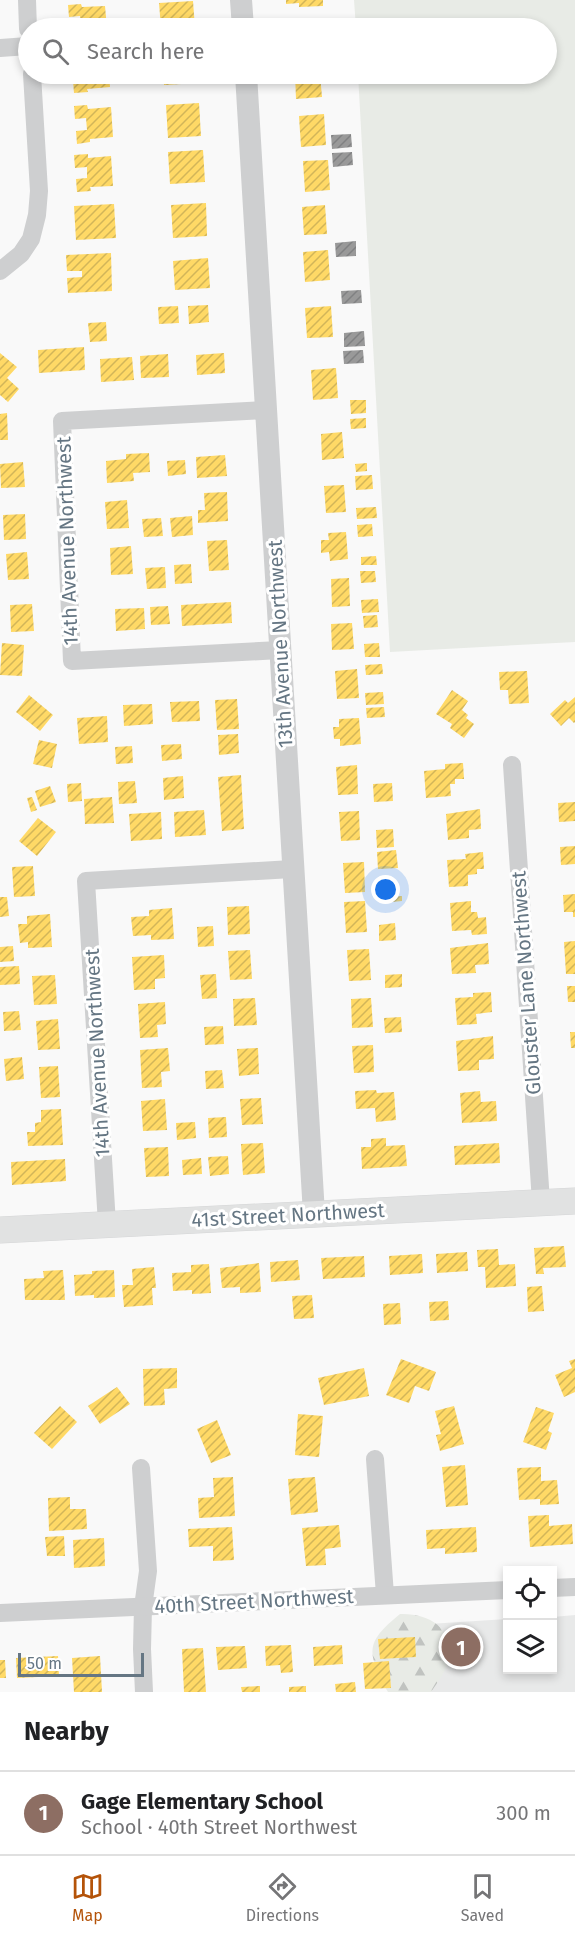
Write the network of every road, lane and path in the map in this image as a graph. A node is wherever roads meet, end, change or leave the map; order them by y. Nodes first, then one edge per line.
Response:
1 (27, 0) edge
2 (241, 0) edge
3 (28, 18) edge
4 (242, 18) edge
5 (18, 47) edge
6 (0, 48) edge
7 (33, 84) edge
8 (247, 84) edge
9 (0, 271) edge
10 (267, 410) junction
11 (280, 650) junction
12 (512, 765) dead end
13 (292, 869) junction
14 (575, 1201) edge
15 (541, 1202) junction
16 (314, 1214) junction
17 (107, 1224) junction
18 (0, 1230) edge
19 (375, 1459) dead end
20 (141, 1468) dead end
21 (575, 1587) edge
22 (557, 1588) edge
23 (503, 1590) edge
24 (385, 1595) junction
25 (143, 1607) junction
26 (0, 1614) edge
27 (144, 1692) edge

1 - 3 street
2 - 4 street
5 - 6 street
7 - 9 street
8 - 10 street, 13th Avenue Northwest
10 - 11 street, 13th Avenue Northwest
10 - 11 street, 14th Avenue Northwest
11 - 13 street, 13th Avenue Northwest
12 - 15 street, Glouster Lane Northwest
13 - 16 street, 13th Avenue Northwest
13 - 17 street, 14th Avenue Northwest
14 - 15 main road, 41st Street Northwest
15 - 16 main road, 41st Street Northwest
16 - 17 main road, 41st Street Northwest
17 - 18 main road, 41st Street Northwest
19 - 24 street
20 - 25 street
21 - 22 street
23 - 24 street, 40th Street Northwest
24 - 25 street, 40th Street Northwest
25 - 26 street, 40th Street Northwest
25 - 27 street

